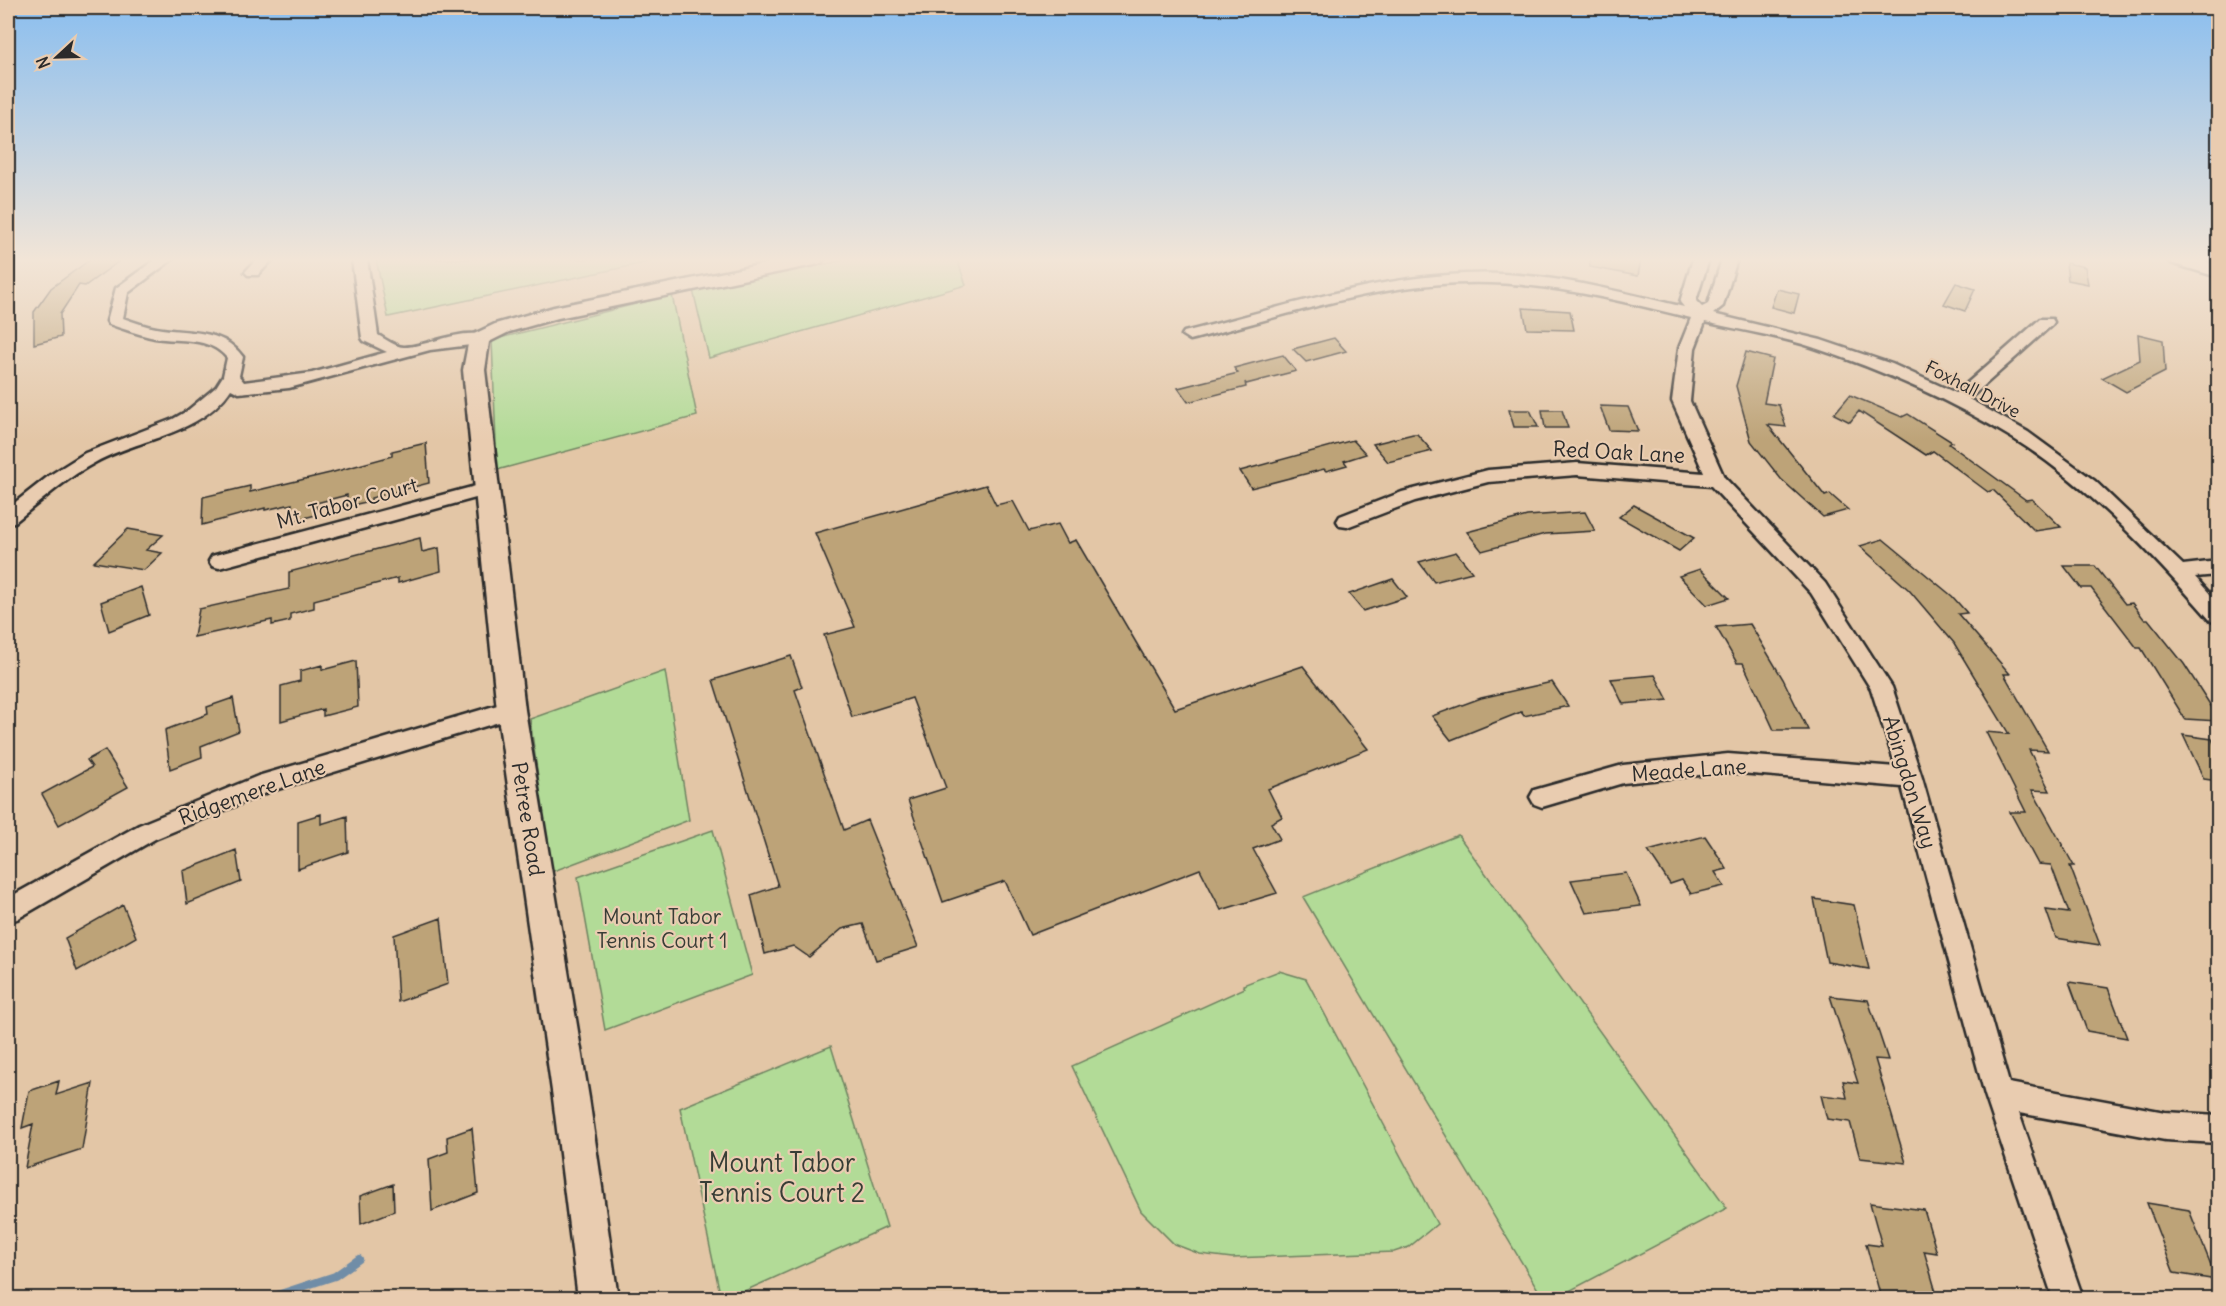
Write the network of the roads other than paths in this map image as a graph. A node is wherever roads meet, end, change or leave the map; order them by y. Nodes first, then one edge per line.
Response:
1 (115, 320) edge
2 (367, 320) edge
3 (532, 320) edge
4 (1250, 320) edge
5 (1698, 320) edge
6 (1720, 320) edge
7 (2046, 322) dead end
8 (1190, 335) dead end
9 (479, 339) junction
10 (402, 353) junction
11 (231, 376) junction
12 (1958, 400) junction
13 (1716, 480) junction
14 (487, 489) junction
15 (8, 517) edge
16 (1347, 521) dead end
17 (219, 561) dead end
18 (2218, 568) edge
19 (2180, 572) junction
20 (2218, 616) edge
21 (511, 711) junction
22 (1911, 777) junction
23 (1542, 797) dead end
24 (8, 911) edge
25 (1999, 1095) junction
26 (2218, 1129) edge
27 (598, 1299) edge
28 (2068, 1299) edge

1 - 11 street
2 - 10 street
3 - 9 street
4 - 8 street, Foxhall Drive
5 - 13 street, Abingdon Way
6 - 12 street, Foxhall Drive
7 - 12 street
9 - 10 street
9 - 14 street, Petree Road
10 - 11 street
11 - 15 street
12 - 19 street, Foxhall Drive
13 - 16 street, Red Oak Lane
13 - 22 street, Abingdon Way
14 - 17 street, Mt. Tabor Court
14 - 21 street, Petree Road
18 - 19 street
19 - 20 street, Foxhall Drive
21 - 24 street, Ridgemere Lane
21 - 27 street, Petree Road
22 - 23 street, Meade Lane
22 - 25 street, Abingdon Way
25 - 26 street
25 - 28 street, Abingdon Way

